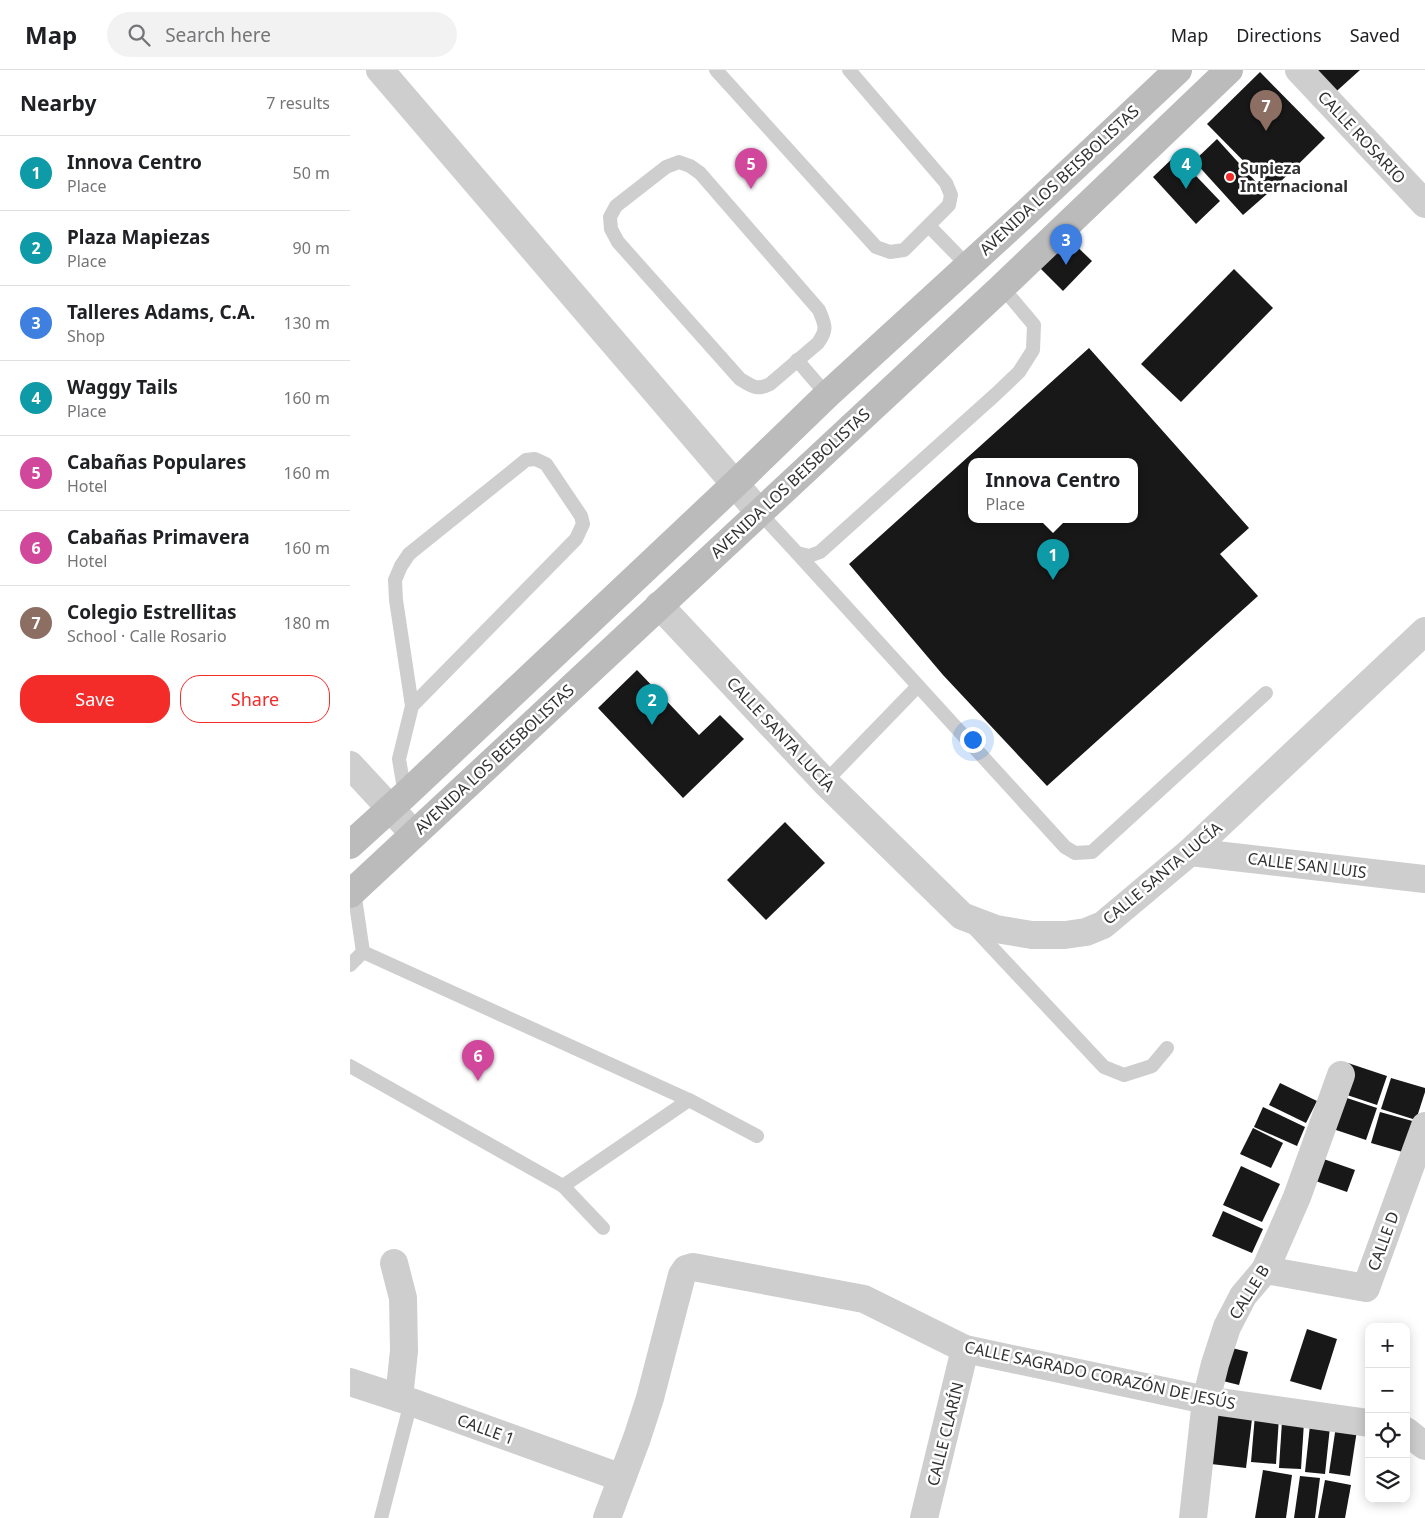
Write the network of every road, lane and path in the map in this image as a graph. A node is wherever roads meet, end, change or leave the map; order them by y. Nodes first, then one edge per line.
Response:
1 (380, 70) edge
2 (716, 70) edge
3 (849, 70) edge
4 (1178, 70) edge
5 (1299, 70) edge
6 (1217, 74) edge
7 (1425, 204) edge
8 (929, 226) junction
9 (967, 265) junction
10 (1002, 287) junction
11 (797, 360) junction
12 (827, 395) junction
13 (735, 484) junction
14 (759, 512) junction
15 (797, 553) junction
16 (659, 605) junction
17 (1425, 631) edge
18 (918, 686) junction
19 (1266, 693) dead end
20 (412, 706) junction
21 (350, 765) edge
22 (825, 782) junction
23 (398, 801) junction
24 (414, 834) junction
25 (350, 845) edge
26 (1190, 852) junction
27 (1425, 879) edge
28 (352, 892) edge
29 (962, 916) junction
30 (363, 952) junction
31 (350, 965) edge
32 (1166, 1048) dead end
33 (350, 1066) edge
34 (1341, 1075) dead end
35 (689, 1100) junction
36 (1425, 1126) edge
37 (757, 1136) dead end
38 (563, 1186) junction
39 (603, 1228) dead end
40 (394, 1263) dead end
41 (1265, 1270) junction
42 (965, 1349) junction
43 (350, 1382) edge
44 (405, 1400) junction
45 (1206, 1400) junction
46 (1365, 1422) edge
47 (1410, 1434) edge
48 (1425, 1446) edge
49 (622, 1478) junction
50 (381, 1518) edge
51 (607, 1518) edge
52 (924, 1518) edge
53 (1193, 1518) edge

1 - 13 street
2 - 8 lane
3 - 8 lane
4 - 9 main road, AVENIDA LOS BEISBOLISTAS
5 - 7 street, CALLE ROSARIO
6 - 10 main road, AVENIDA LOS BEISBOLISTAS
8 - 9 lane
9 - 12 main road, AVENIDA LOS BEISBOLISTAS
10 - 14 main road, AVENIDA LOS BEISBOLISTAS
10 - 15 lane
11 - 11 lane
11 - 12 lane
12 - 13 main road, AVENIDA LOS BEISBOLISTAS
13 - 14 street
13 - 23 main road, AVENIDA LOS BEISBOLISTAS
14 - 15 lane
14 - 16 main road, AVENIDA LOS BEISBOLISTAS
15 - 18 lane
16 - 22 street, CALLE SANTA LUCÍA
16 - 24 main road, AVENIDA LOS BEISBOLISTAS
17 - 26 street, CALLE SANTA LUCÍA
18 - 19 lane
18 - 22 lane
20 - 20 lane
20 - 23 lane
21 - 23 street
22 - 29 street, CALLE SANTA LUCÍA
23 - 24 street
23 - 25 main road, AVENIDA LOS BEISBOLISTAS
24 - 28 main road, AVENIDA LOS BEISBOLISTAS
26 - 27 street, CALLE SAN LUIS
26 - 29 street, CALLE SANTA LUCÍA
28 - 30 lane
29 - 32 lane
30 - 31 lane
30 - 35 lane
33 - 38 lane
34 - 41 street, CALLE B
35 - 37 lane
35 - 38 lane
36 - 41 street, CALLE D
38 - 39 lane
40 - 44 street
41 - 45 street, CALLE B
42 - 45 street, CALLE SAGRADO CORAZÓN DE JESÚS
42 - 49 street, CALLE SAGRADO CORAZÓN DE JESÚS
42 - 52 street, CALLE CLARÍN
43 - 44 street, CALLE 1
44 - 49 street, CALLE 1
44 - 50 lane
45 - 46 street, CALLE SAGRADO CORAZÓN DE JESÚS
45 - 53 street, CALLE B
47 - 48 street
49 - 51 street, CALLE SAGRADO CORAZÓN DE JESÚS

